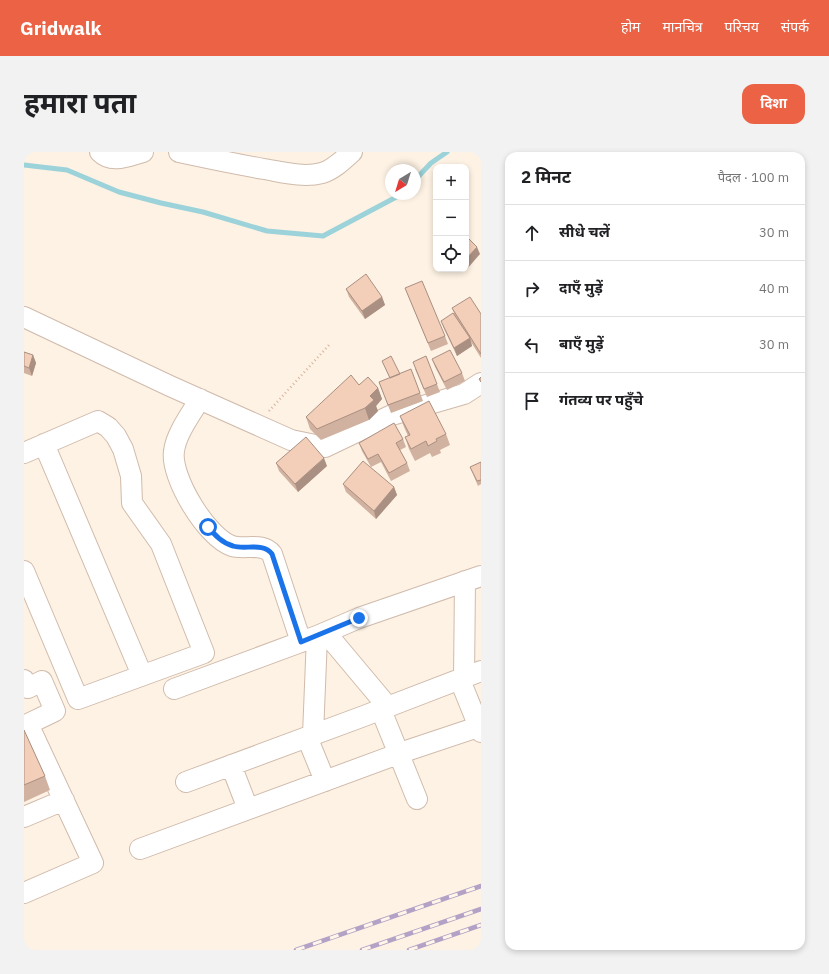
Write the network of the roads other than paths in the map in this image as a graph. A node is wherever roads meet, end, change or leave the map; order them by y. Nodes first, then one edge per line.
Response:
1 (100, 152) edge
2 (143, 152) edge
3 (179, 152) edge
4 (352, 152) edge
5 (24, 317) edge
6 (481, 383) edge
7 (200, 399) junction
8 (44, 444) junction
9 (24, 453) edge
10 (24, 571) edge
11 (474, 582) edge
12 (315, 637) junction
13 (142, 676) junction
14 (468, 676) edge
15 (25, 686) edge
16 (174, 689) dead end
17 (384, 708) junction
18 (26, 725) edge
19 (480, 728) edge
20 (310, 736) junction
21 (398, 754) junction
22 (231, 765) junction
23 (325, 780) junction
24 (186, 782) dead end
25 (417, 799) dead end
26 (64, 800) junction
27 (248, 809) junction
28 (24, 817) edge
29 (140, 849) dead end
30 (24, 893) edge

1 - 2 street
3 - 4 street
5 - 7 street
6 - 7 street
7 - 12 street
8 - 9 street
8 - 13 street
8 - 13 street
10 - 13 street
11 - 12 street
11 - 14 street
12 - 16 street
12 - 17 street
12 - 20 street
14 - 17 street
14 - 19 street
15 - 18 street
17 - 20 street
17 - 21 street
18 - 26 street
19 - 21 street
20 - 22 street
20 - 23 street
21 - 23 street
21 - 25 street
22 - 24 street
22 - 27 street
23 - 27 street
26 - 28 street
26 - 30 street
27 - 29 street

